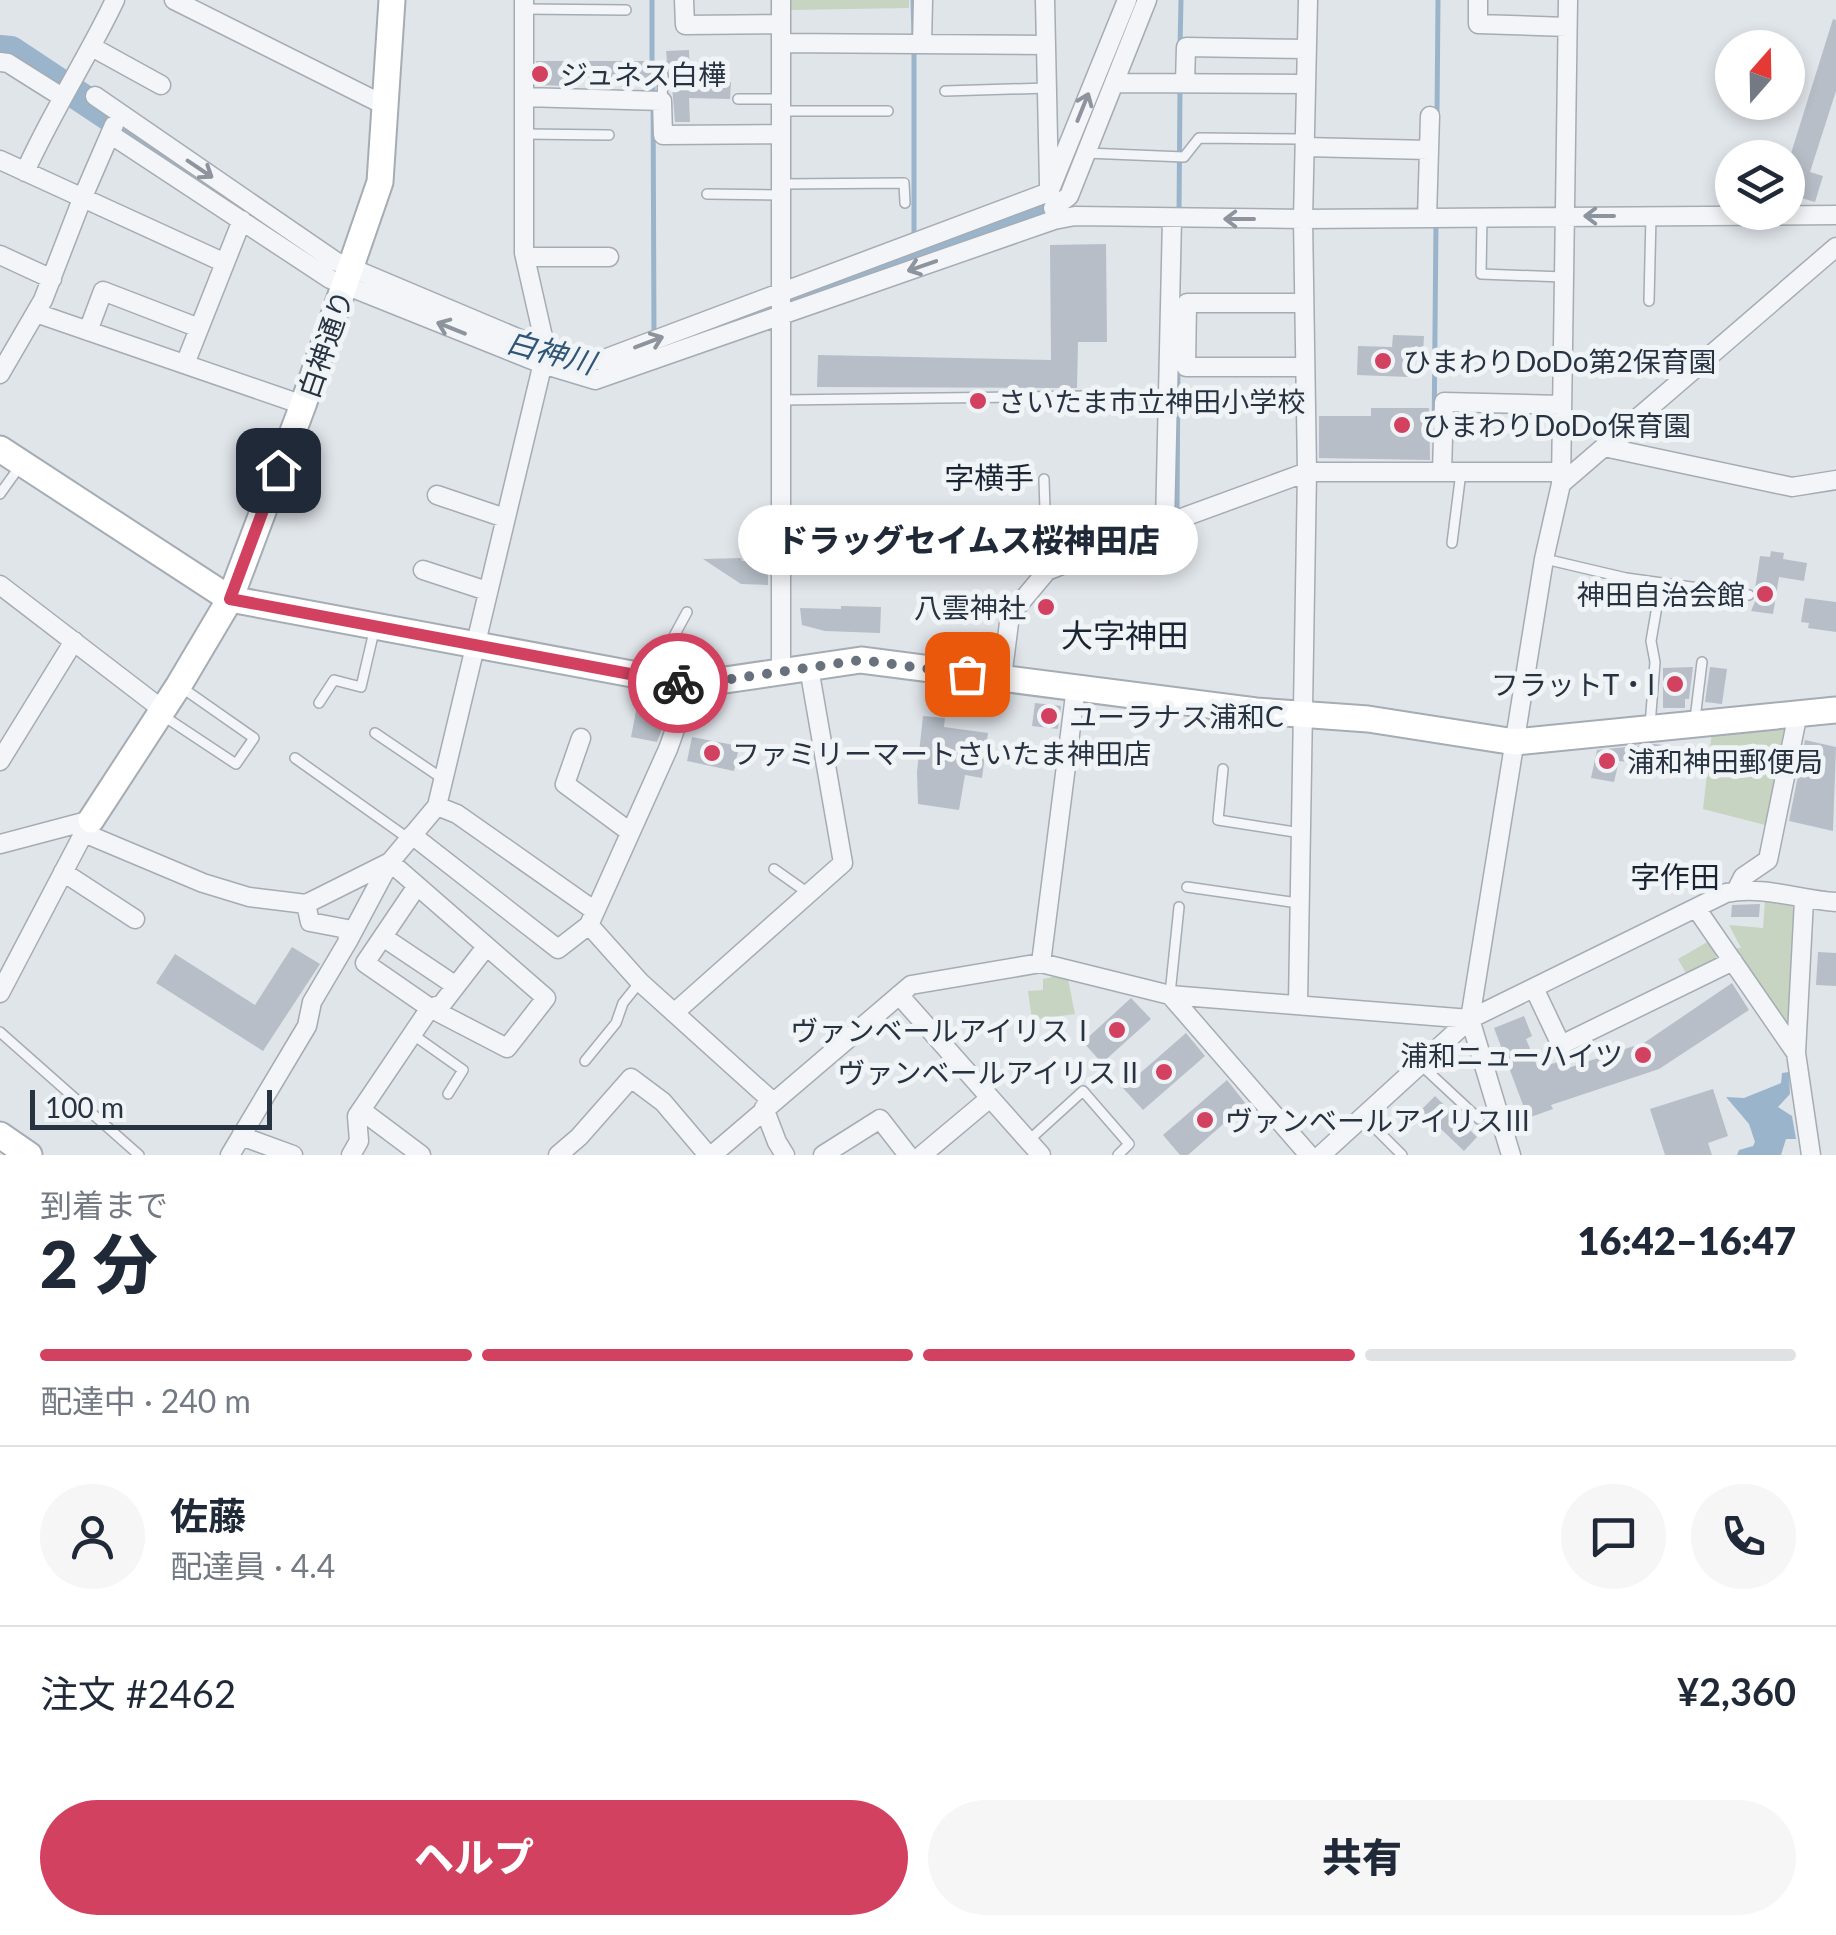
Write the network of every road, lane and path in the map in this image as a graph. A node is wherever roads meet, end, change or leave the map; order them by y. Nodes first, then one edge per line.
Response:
1 (115, 0) edge
2 (174, 0) edge
3 (392, 0) edge
4 (684, 0) edge
5 (781, 0) edge
6 (922, 0) edge
7 (1045, 0) edge
8 (1127, 0) edge
9 (1147, 0) edge
10 (1308, 0) edge
11 (1478, 0) edge
12 (1568, 0) edge
13 (524, 4) edge
14 (626, 10) dead end
15 (1567, 27) junction
16 (781, 33) junction
17 (922, 44) junction
18 (1046, 45) junction
19 (92, 47) junction
20 (1307, 49) junction
21 (0, 62) edge
22 (663, 75) dead end
23 (1114, 82) junction
24 (1186, 83) junction
25 (1306, 84) junction
26 (162, 85) dead end
27 (1047, 88) junction
28 (65, 91) junction
29 (946, 91) dead end
30 (95, 96) dead end
31 (524, 97) junction
32 (738, 99) dead end
33 (662, 101) junction
34 (781, 105) junction
35 (386, 106) junction
36 (888, 111) dead end
37 (1430, 116) dead end
38 (115, 123) junction
39 (524, 134) junction
40 (609, 134) dead end
41 (781, 134) junction
42 (1305, 143) junction
43 (1429, 150) junction
44 (1086, 153) junction
45 (0, 160) edge
46 (25, 172) junction
47 (781, 189) junction
48 (708, 194) dead end
49 (82, 199) junction
50 (905, 203) dead end
51 (1052, 207) junction
52 (1836, 215) edge
53 (1564, 216) junction
54 (1651, 216) junction
55 (1482, 217) junction
56 (1427, 218) junction
57 (1172, 219) junction
58 (242, 220) junction
59 (1303, 220) junction
60 (1836, 247) edge
61 (0, 254) edge
62 (525, 257) junction
63 (609, 257) dead end
64 (225, 263) junction
65 (348, 276) junction
66 (1563, 277) junction
67 (52, 278) junction
68 (781, 292) junction
69 (1649, 301) dead end
70 (1304, 303) junction
71 (36, 313) junction
72 (781, 316) junction
73 (199, 328) junction
74 (88, 331) junction
75 (544, 357) junction
76 (185, 364) junction
77 (1305, 367) junction
78 (0, 374) edge
79 (1168, 395) junction
80 (781, 400) junction
81 (303, 405) junction
82 (1562, 405) junction
83 (1604, 447) junction
84 (0, 449) edge
85 (22, 464) junction
86 (1307, 472) junction
87 (1451, 472) junction
88 (1561, 478) junction
89 (1044, 480) dead end
90 (1836, 480) edge
91 (0, 494) edge
92 (437, 495) dead end
93 (505, 518) junction
94 (1165, 524) junction
95 (1452, 543) dead end
96 (1544, 559) junction
97 (423, 570) dead end
98 (1047, 572) junction
99 (1661, 583) junction
100 (0, 585) edge
101 (486, 591) junction
102 (1749, 595) dead end
103 (230, 599) junction
104 (687, 612) dead end
105 (375, 626) junction
106 (74, 642) junction
107 (474, 644) junction
108 (1702, 662) dead end
109 (809, 668) junction
110 (781, 672) junction
111 (652, 678) junction
112 (1002, 678) junction
113 (179, 685) junction
114 (690, 685) junction
115 (1076, 688) junction
116 (319, 703) dead end
117 (1836, 710) edge
118 (162, 712) junction
119 (1798, 713) junction
120 (1302, 714) junction
121 (1694, 723) junction
122 (1650, 728) junction
123 (375, 733) dead end
124 (581, 738) dead end
125 (1515, 742) junction
126 (295, 758) dead end
127 (0, 761) edge
128 (1223, 769) dead end
129 (443, 779) junction
130 (436, 806) junction
131 (87, 826) junction
132 (630, 832) junction
133 (1302, 834) junction
134 (410, 837) junction
135 (0, 844) edge
136 (390, 862) junction
137 (774, 869) dead end
138 (63, 872) junction
139 (417, 886) junction
140 (1187, 887) dead end
141 (1736, 891) junction
142 (809, 894) junction
143 (1804, 900) junction
144 (1836, 902) edge
145 (1301, 903) junction
146 (306, 904) junction
147 (1179, 907) dead end
148 (1696, 908) junction
149 (592, 918) junction
150 (134, 919) dead end
151 (383, 936) junction
152 (348, 941) junction
153 (486, 947) junction
154 (1733, 961) junction
155 (1041, 963) junction
156 (640, 982) junction
157 (456, 986) junction
158 (1534, 988) junction
159 (0, 992) edge
160 (899, 994) junction
161 (1170, 995) junction
162 (1298, 1004) junction
163 (430, 1008) junction
164 (674, 1013) junction
165 (1470, 1020) junction
166 (0, 1032) edge
167 (412, 1034) junction
168 (1796, 1052) junction
169 (585, 1062) dead end
170 (1420, 1065) junction
171 (448, 1094) dead end
172 (990, 1098) junction
173 (768, 1104) junction
174 (361, 1110) junction
175 (1364, 1116) junction
176 (1479, 1118) dead end
177 (0, 1135) edge
178 (241, 1136) junction
179 (1034, 1148) edge
180 (29, 1155) edge
181 (139, 1155) edge
182 (230, 1155) edge
183 (294, 1155) edge
184 (351, 1155) edge
185 (421, 1155) edge
186 (558, 1155) edge
187 (710, 1155) edge
188 (786, 1155) edge
189 (823, 1155) edge
190 (908, 1155) edge
191 (922, 1155) edge
192 (1118, 1155) edge
193 (1308, 1155) edge
194 (1322, 1155) edge
195 (1402, 1155) edge
196 (1511, 1155) edge
197 (1811, 1155) edge

1 - 19 street
2 - 35 street
3 - 35 street, 白神通り
4 - 16 street
5 - 16 street
6 - 17 street
7 - 18 street
51 -> 8 street
9 - 23 street
10 - 20 street
11 - 15 street
12 - 15 street
13 - 14 lane
13 - 31 street
15 - 53 street
16 - 17 street
16 - 34 street
17 - 18 street
18 - 27 street
19 - 26 street
19 - 28 street
20 - 24 street
20 - 25 street
21 - 28 street
22 - 33 lane
23 - 24 street
23 - 44 street
24 - 25 street
25 - 42 street
27 - 29 lane
27 - 51 street
28 - 46 street
30 - 38 street
31 - 33 street
31 - 39 street
32 - 34 lane
33 - 41 street
34 - 36 lane
34 - 41 street
35 - 65 street, 白神通り
37 - 43 street
38 - 49 street
38 - 58 street
38 -> 65 street
39 - 40 lane
39 - 62 street
41 - 47 street
42 - 43 street
42 - 44 lane
42 - 59 street
43 - 56 street
44 - 51 street
45 - 46 street
46 - 49 street
47 - 48 lane
47 - 50 lane
47 - 68 street
49 - 64 street
49 - 67 street
51 - 57 street
51 - 68 street
51 -> 72 street
52 - 54 street
54 -> 53 street
53 - 55 street
53 - 66 street
54 - 69 lane
55 - 56 street
55 - 66 lane
56 - 59 street
59 -> 57 street
57 - 79 street
58 - 64 street
58 - 65 street
59 - 70 street
60 - 83 street
61 - 67 street
62 - 63 street
62 - 75 street
64 - 73 street
65 - 75 street
65 - 81 street, 白神通り
66 - 82 street
67 - 71 street
68 - 72 street
75 -> 68 street
70 - 77 street
70 - 77 street
71 - 74 street
71 - 78 street
72 - 75 street
72 - 80 street
73 - 74 street
73 - 76 street
74 - 76 street
75 - 93 street
76 - 81 street
77 - 86 street
79 - 80 lane
79 - 94 street
80 - 110 street
81 - 103 street, 白神通り
82 - 87 street
82 - 88 street
83 - 88 street
83 - 90 street
84 - 85 street
85 - 91 lane
85 - 103 street
86 - 87 street
86 - 94 street
86 - 120 street
87 - 88 street
87 - 95 lane
88 - 96 street
89 - 98 lane
92 - 93 street
93 - 101 street
94 - 98 street
96 - 99 lane
96 - 125 street
97 - 101 street
98 - 112 street
99 - 102 lane
99 - 122 lane
100 - 106 street
101 - 107 street
103 - 105 street
103 - 113 street, 白神通り
104 - 111 lane
105 - 107 street
105 - 116 lane
106 - 118 street
106 - 127 street
107 - 111 street
107 - 129 street
108 - 121 lane
109 - 110 street
109 - 112 street
109 - 142 street
110 - 114 street
111 - 114 street
112 - 115 street
113 - 118 street, 白神通り
113 - 118 lane
114 - 132 street
115 - 120 street
115 - 155 street
117 - 119 street
118 - 131 street, 白神通り
119 - 121 street
119 - 141 street
120 - 125 street
120 - 133 street
121 - 122 street
122 - 125 street
123 - 129 lane
124 - 132 street
125 - 165 street
126 - 134 lane
128 - 133 lane
129 - 130 street
130 - 134 street
130 - 149 street
131 - 135 street
131 - 138 street
131 - 146 street
132 - 149 street
133 - 145 street
134 - 136 street
134 - 149 street
136 - 139 street
136 - 146 street
136 - 152 street
137 - 142 lane
138 - 150 street
138 - 159 street
139 - 151 street
139 - 153 street
140 - 145 lane
141 - 143 street
141 - 148 street
142 - 164 street
143 - 144 street
143 - 168 street
145 - 162 street
146 - 152 street
147 - 161 lane
148 - 154 street
148 - 158 street
149 - 156 street
151 - 157 street
151 - 163 street
152 - 178 street
153 - 157 street
153 - 163 street
154 - 158 street
154 - 168 street
155 - 160 street
155 - 161 street
156 - 164 street
156 - 169 lane
157 - 163 street
158 - 165 street
160 - 172 street
160 - 173 street
161 - 162 street
161 - 193 street
162 - 165 street
163 - 167 street
164 - 173 street
165 - 170 street
165 - 196 street
166 - 181 lane
167 - 171 lane
167 - 174 street
168 - 197 street
170 - 175 street
170 - 176 lane
172 - 179 street
172 - 191 street
173 - 187 street
173 - 188 street
174 - 184 street
174 - 185 street
175 - 194 street
175 - 195 lane
177 - 180 street
178 - 182 street
178 - 183 street
179 - 192 lane
186 - 187 street
189 - 190 street

